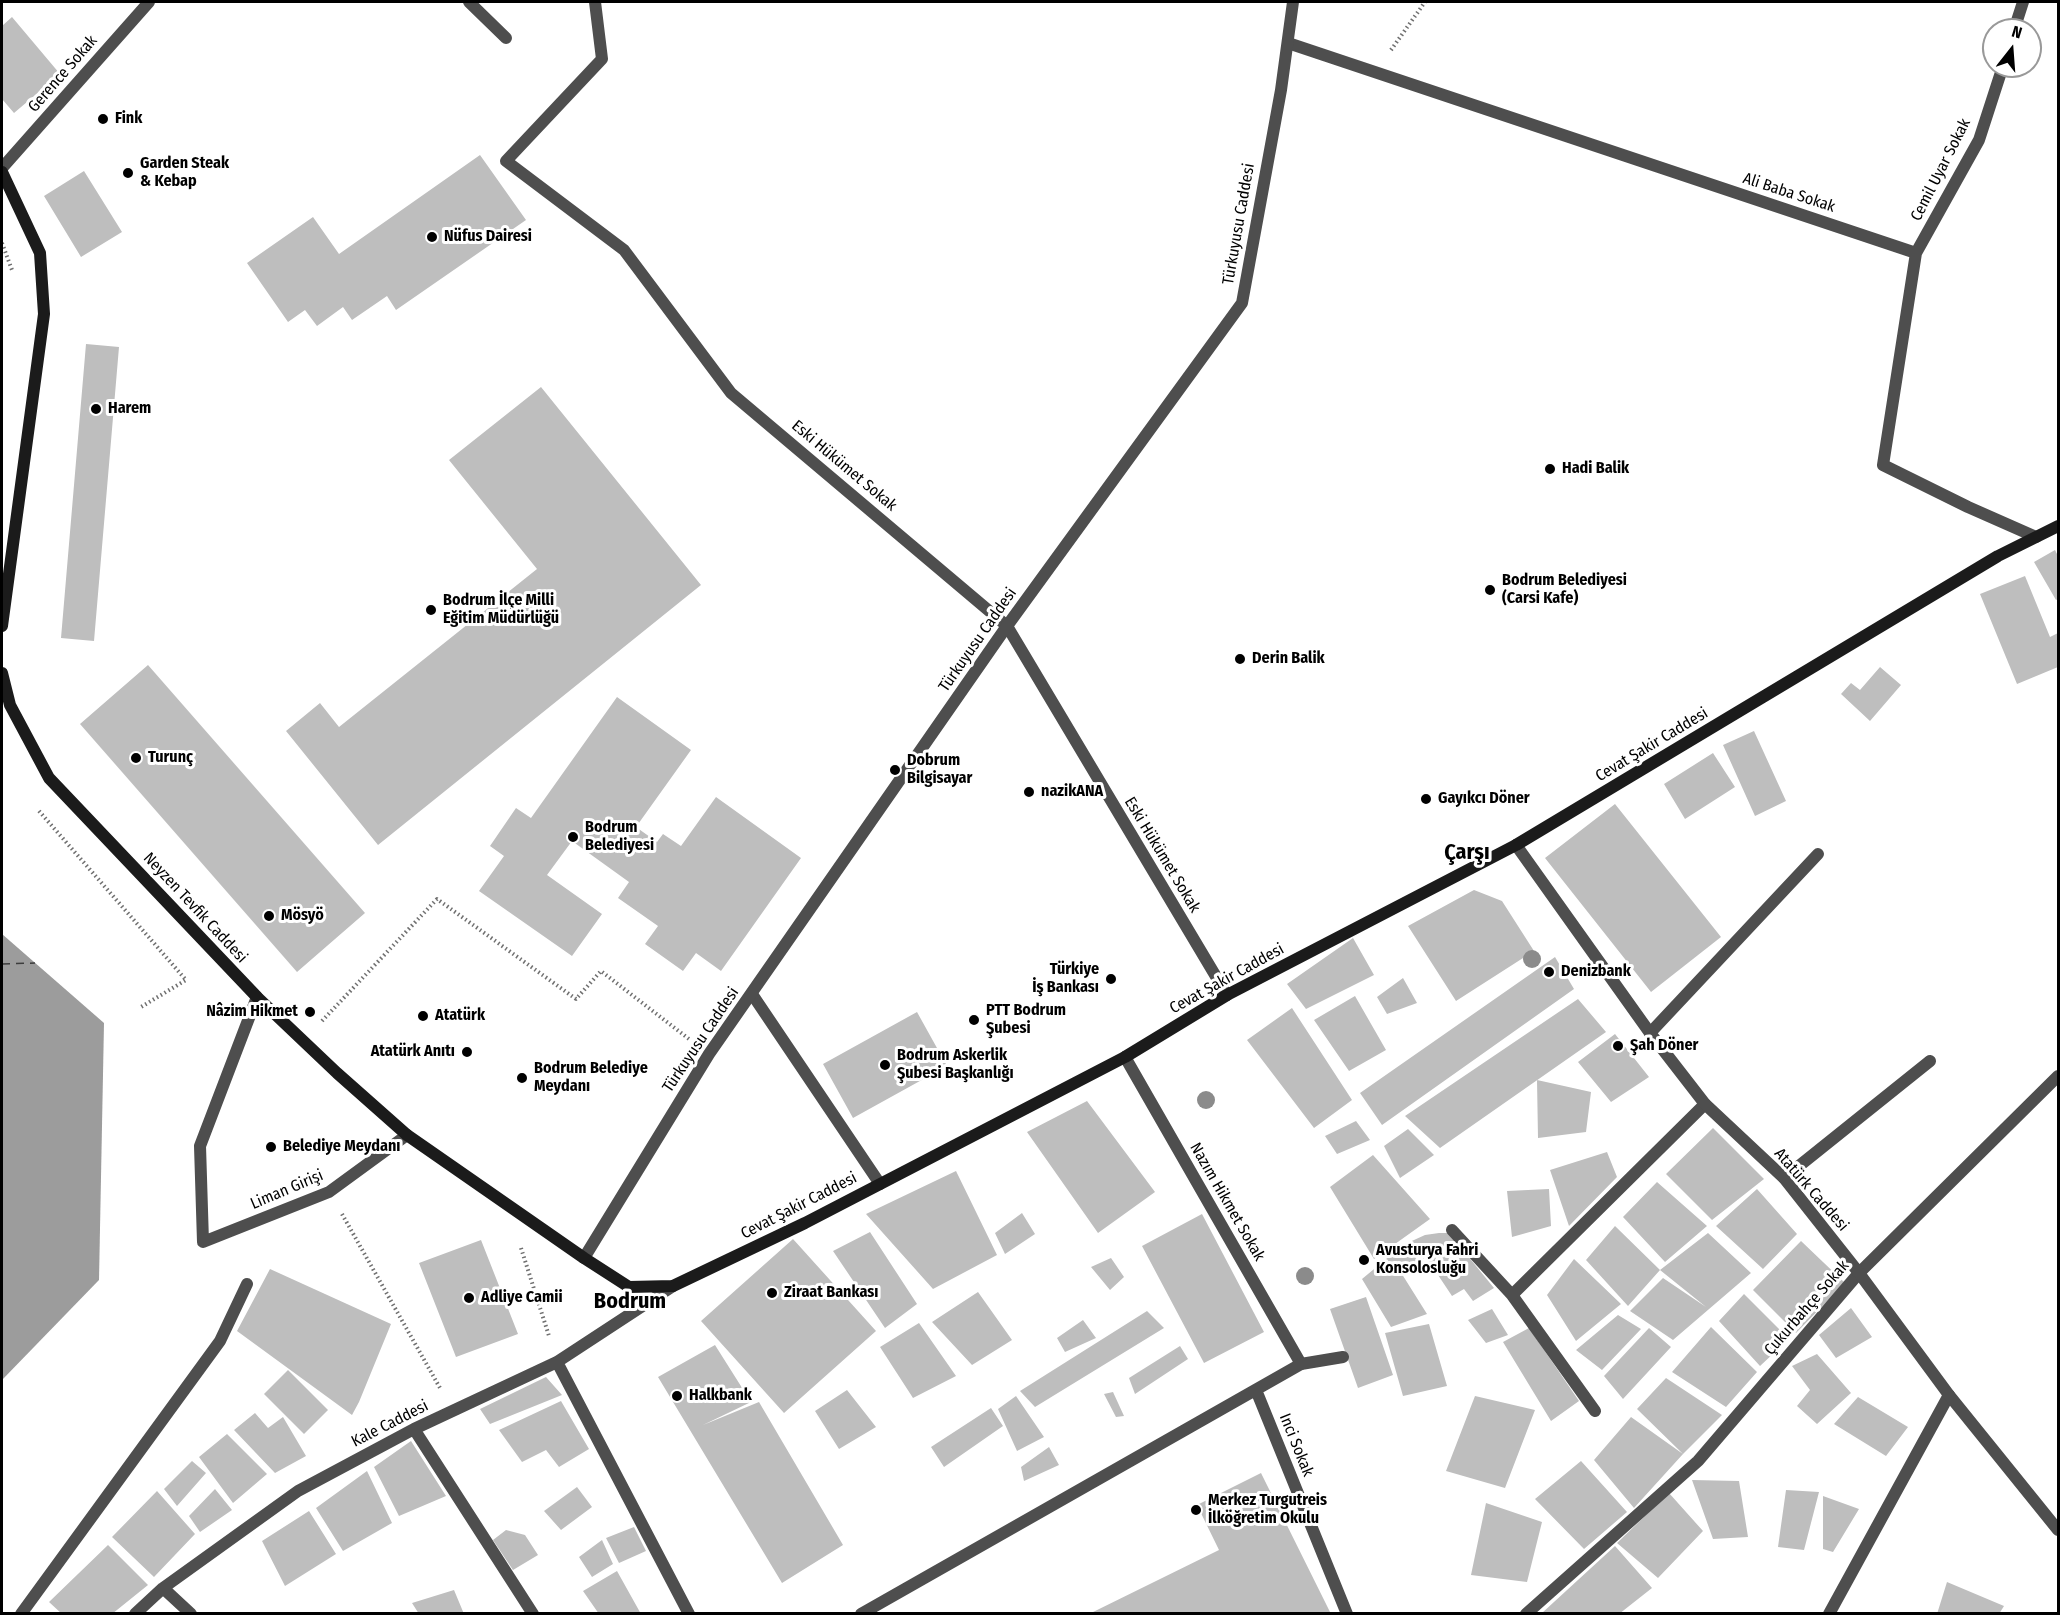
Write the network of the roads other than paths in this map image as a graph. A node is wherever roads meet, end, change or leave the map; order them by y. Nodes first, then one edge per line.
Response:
1 (149, 2) edge
2 (469, 2) edge
3 (595, 2) edge
4 (1293, 2) edge
5 (2023, 2) edge
6 (2018, 18) edge
7 (506, 38) dead end
8 (1288, 43) junction
9 (1998, 78) edge
10 (2, 170) edge
11 (1916, 253) junction
12 (2058, 526) edge
13 (2036, 537) junction
14 (2, 626) edge
15 (1007, 626) junction
16 (2, 673) edge
17 (1516, 845) junction
18 (1818, 854) dead end
19 (752, 994) junction
20 (1227, 995) junction
21 (257, 997) junction
22 (1650, 1033) junction
23 (1125, 1057) junction
24 (1930, 1061) dead end
25 (2058, 1076) edge
26 (1705, 1104) junction
27 (407, 1135) junction
28 (1784, 1178) junction
29 (880, 1184) junction
30 (1452, 1230) dead end
31 (584, 1258) junction
32 (1859, 1273) junction
33 (247, 1284) dead end
34 (673, 1286) junction
35 (1512, 1295) junction
36 (1343, 1357) dead end
37 (557, 1362) junction
38 (1301, 1364) junction
39 (1256, 1390) junction
40 (1949, 1395) junction
41 (1595, 1411) dead end
42 (414, 1429) junction
43 (2058, 1530) edge
44 (163, 1588) junction
45 (21, 1614) edge
46 (135, 1614) edge
47 (191, 1614) edge
48 (533, 1614) edge
49 (689, 1614) edge
50 (861, 1614) edge
51 (1347, 1614) edge
52 (1526, 1614) edge
53 (1829, 1614) edge

1 - 10 street, Gerence Sokak
2 - 7 street
3 - 15 street, Eski Hükümet Sokak
4 - 8 street, Türkuyusu Caddesi
5 - 6 street
8 - 11 street, Ali Baba Sokak
8 - 15 street, Türkuyusu Caddesi
9 - 11 street, Cemil Uyar Sokak
10 - 14 main road
11 - 13 street
12 - 13 main road, Cevat Şakir Caddesi
13 - 17 main road, Cevat Şakir Caddesi
15 - 19 street, Türkuyusu Caddesi
15 - 20 street, Eski Hükümet Sokak
16 - 21 main road, Neyzen Tevfik Caddesi
17 - 20 main road, Cevat Şakir Caddesi
17 - 22 street, Atatürk Caddesi
18 - 22 street
19 - 29 street
19 - 31 street, Türkuyusu Caddesi
20 - 23 main road, Cevat Şakir Caddesi
21 - 27 main road, Neyzen Tevfik Caddesi
21 - 27 street, Liman Girişi
22 - 26 street, Atatürk Caddesi
23 - 29 main road, Cevat Şakir Caddesi
23 - 38 street, Nazım Hikmet Sokak
24 - 28 street
25 - 32 street, Çukurbahçe Sokak
26 - 28 street, Atatürk Caddesi
26 - 35 street
27 - 31 main road, Cevat Şakir Caddesi
28 - 32 street, Atatürk Caddesi
29 - 34 main road, Cevat Şakir Caddesi
30 - 35 street
31 - 34 main road, Cevat Şakir Caddesi
32 - 40 street, Atatürk Caddesi
32 - 52 street, Çukurbahçe Sokak
33 - 45 street
34 - 37 street, Kale Caddesi
35 - 41 street
36 - 38 street
37 - 42 street, Kale Caddesi
37 - 49 street
38 - 39 street
39 - 50 street
39 - 51 street, Inci Sokak
40 - 43 street, Atatürk Caddesi
40 - 53 street
42 - 44 street, Kale Caddesi
42 - 48 street
44 - 46 street, Kale Caddesi
44 - 47 street

